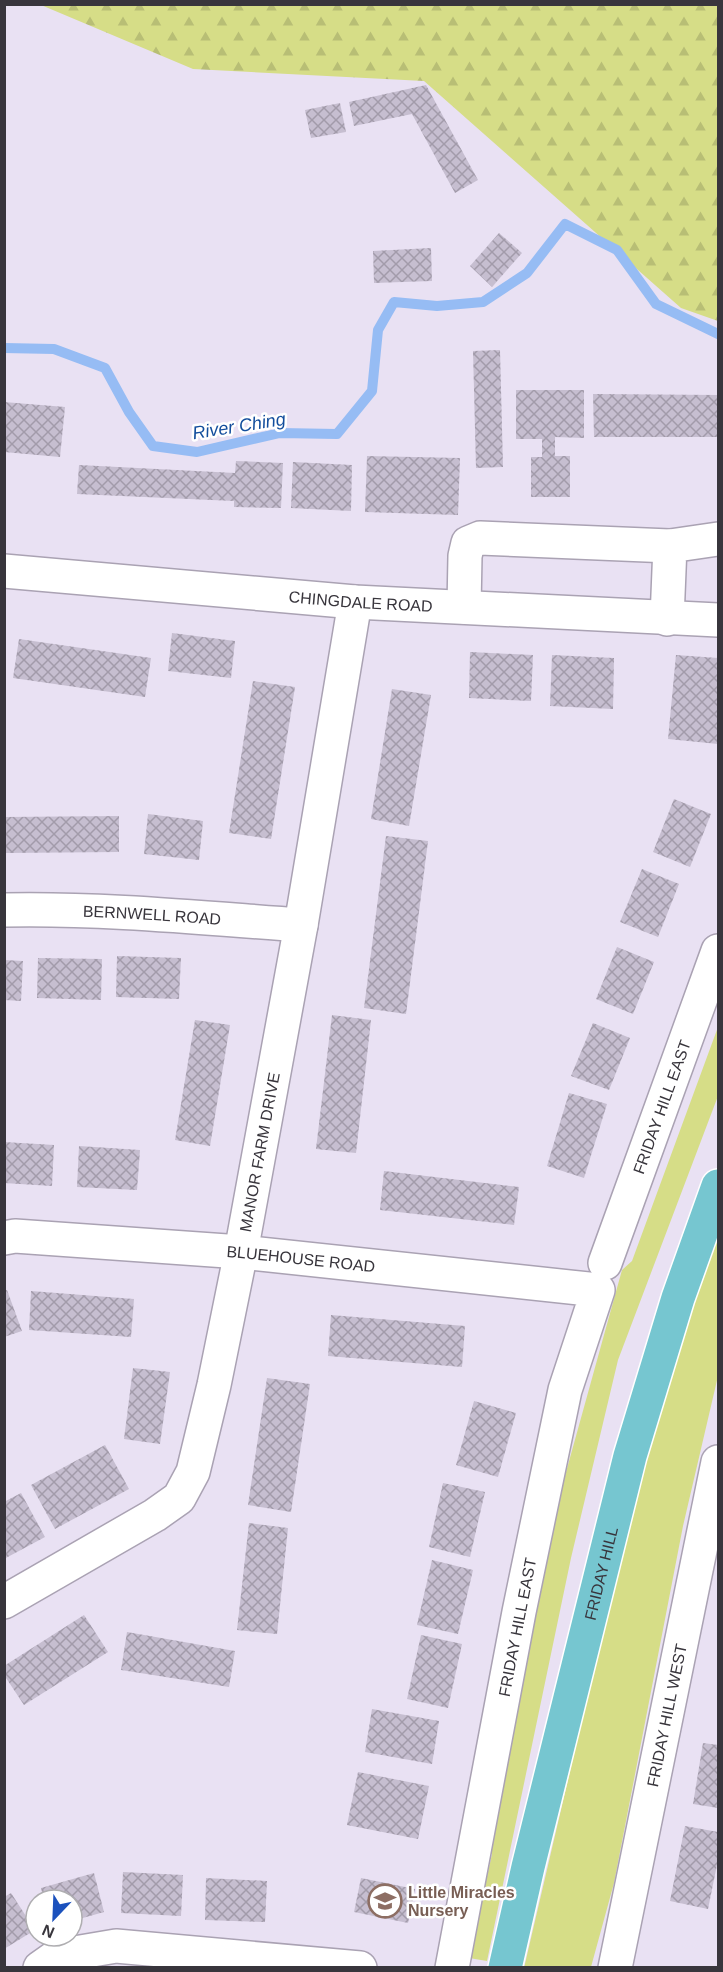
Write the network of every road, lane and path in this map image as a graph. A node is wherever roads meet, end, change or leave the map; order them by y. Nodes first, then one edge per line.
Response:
1 (718, 539) edge
2 (670, 546) junction
3 (4, 571) edge
4 (355, 602) junction
5 (464, 607) junction
6 (667, 619) junction
7 (718, 620) edge
8 (4, 910) edge
9 (301, 925) junction
10 (718, 951) edge
11 (718, 1186) edge
12 (4, 1238) edge
13 (242, 1252) junction
14 (601, 1276) junction
15 (718, 1462) edge
16 (4, 1602) edge
17 (40, 1968) edge
18 (360, 1968) edge
19 (452, 1968) edge
20 (505, 1968) edge
21 (615, 1968) edge

1 - 2 street
2 - 5 street
2 - 6 street
3 - 4 street, CHINGDALE ROAD
4 - 5 street, CHINGDALE ROAD
4 - 9 street, MANOR FARM DRIVE
5 - 6 street, CHINGDALE ROAD
6 - 7 street, CHINGDALE ROAD
8 - 9 street, BERNWELL ROAD
9 - 13 street, MANOR FARM DRIVE
10 - 14 street, FRIDAY HILL EAST
11 - 20 main road, FRIDAY HILL
12 - 13 street, BLUEHOUSE ROAD
13 - 14 street, BLUEHOUSE ROAD
13 - 16 street, MANOR FARM DRIVE
14 - 19 street, FRIDAY HILL EAST
15 - 21 street, FRIDAY HILL WEST
17 - 18 street

